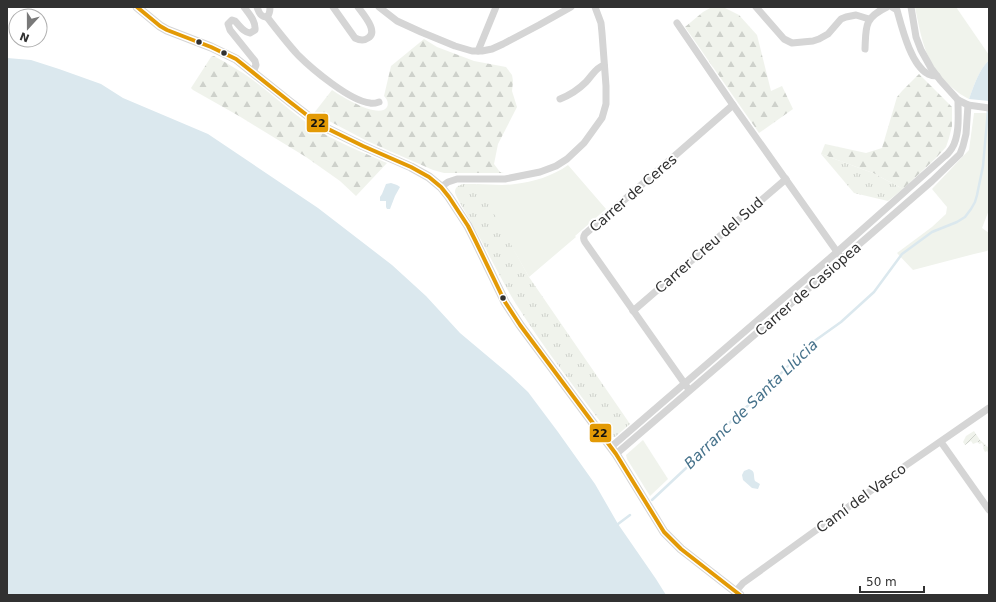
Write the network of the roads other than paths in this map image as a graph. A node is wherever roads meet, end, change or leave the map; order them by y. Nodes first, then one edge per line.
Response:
1 (137, 7) edge
2 (244, 7) edge
3 (257, 7) edge
4 (270, 7) edge
5 (333, 7) edge
6 (358, 7) edge
7 (379, 7) edge
8 (496, 7) edge
9 (571, 7) edge
10 (595, 7) edge
11 (756, 7) edge
12 (887, 7) edge
13 (892, 7) edge
14 (911, 7) edge
15 (267, 17) junction
16 (869, 19) junction
17 (677, 23) dead end
18 (865, 49) dead end
19 (478, 51) junction
20 (604, 65) junction
21 (253, 72) junction
22 (937, 76) junction
23 (560, 99) dead end
24 (958, 100) junction
25 (379, 102) dead end
26 (733, 105) junction
27 (971, 105) junction
28 (989, 108) edge
29 (786, 179) junction
30 (441, 187) junction
31 (837, 252) junction
32 (842, 259) junction
33 (633, 311) junction
34 (685, 383) junction
35 (690, 390) junction
36 (989, 408) edge
37 (941, 442) junction
38 (613, 451) junction
39 (989, 510) edge
40 (738, 593) edge

1 - 21 street
2 - 21 street
3 - 15 street
4 - 15 street
5 - 6 street
7 - 19 street
8 - 19 street
9 - 19 street
10 - 20 street
11 - 16 street
12 - 16 street
13 - 22 street
14 - 22 street
15 - 25 street
16 - 18 street
17 - 26 street
20 - 23 street
20 - 30 street
21 - 30 street
22 - 24 street
24 - 27 street
24 - 31 street, Carrer de Casiopea
26 - 29 street
26 - 33 street, Carrer de Ceres
27 - 28 street
27 - 32 street, Carrer de Casiopea
29 - 31 street
29 - 33 street, Carrer Creu del Sud
30 - 38 street
31 - 32 street
31 - 34 street, Carrer de Casiopea
32 - 35 street, Carrer de Casiopea
33 - 34 street, Carrer de Ceres
34 - 35 street, Carrer de Ceres
34 - 38 street, Carrer de Casiopea
35 - 38 street, Carrer de Casiopea
36 - 37 street, Camí del Vasco
37 - 39 street
37 - 40 street, Camí del Vasco
38 - 40 street

